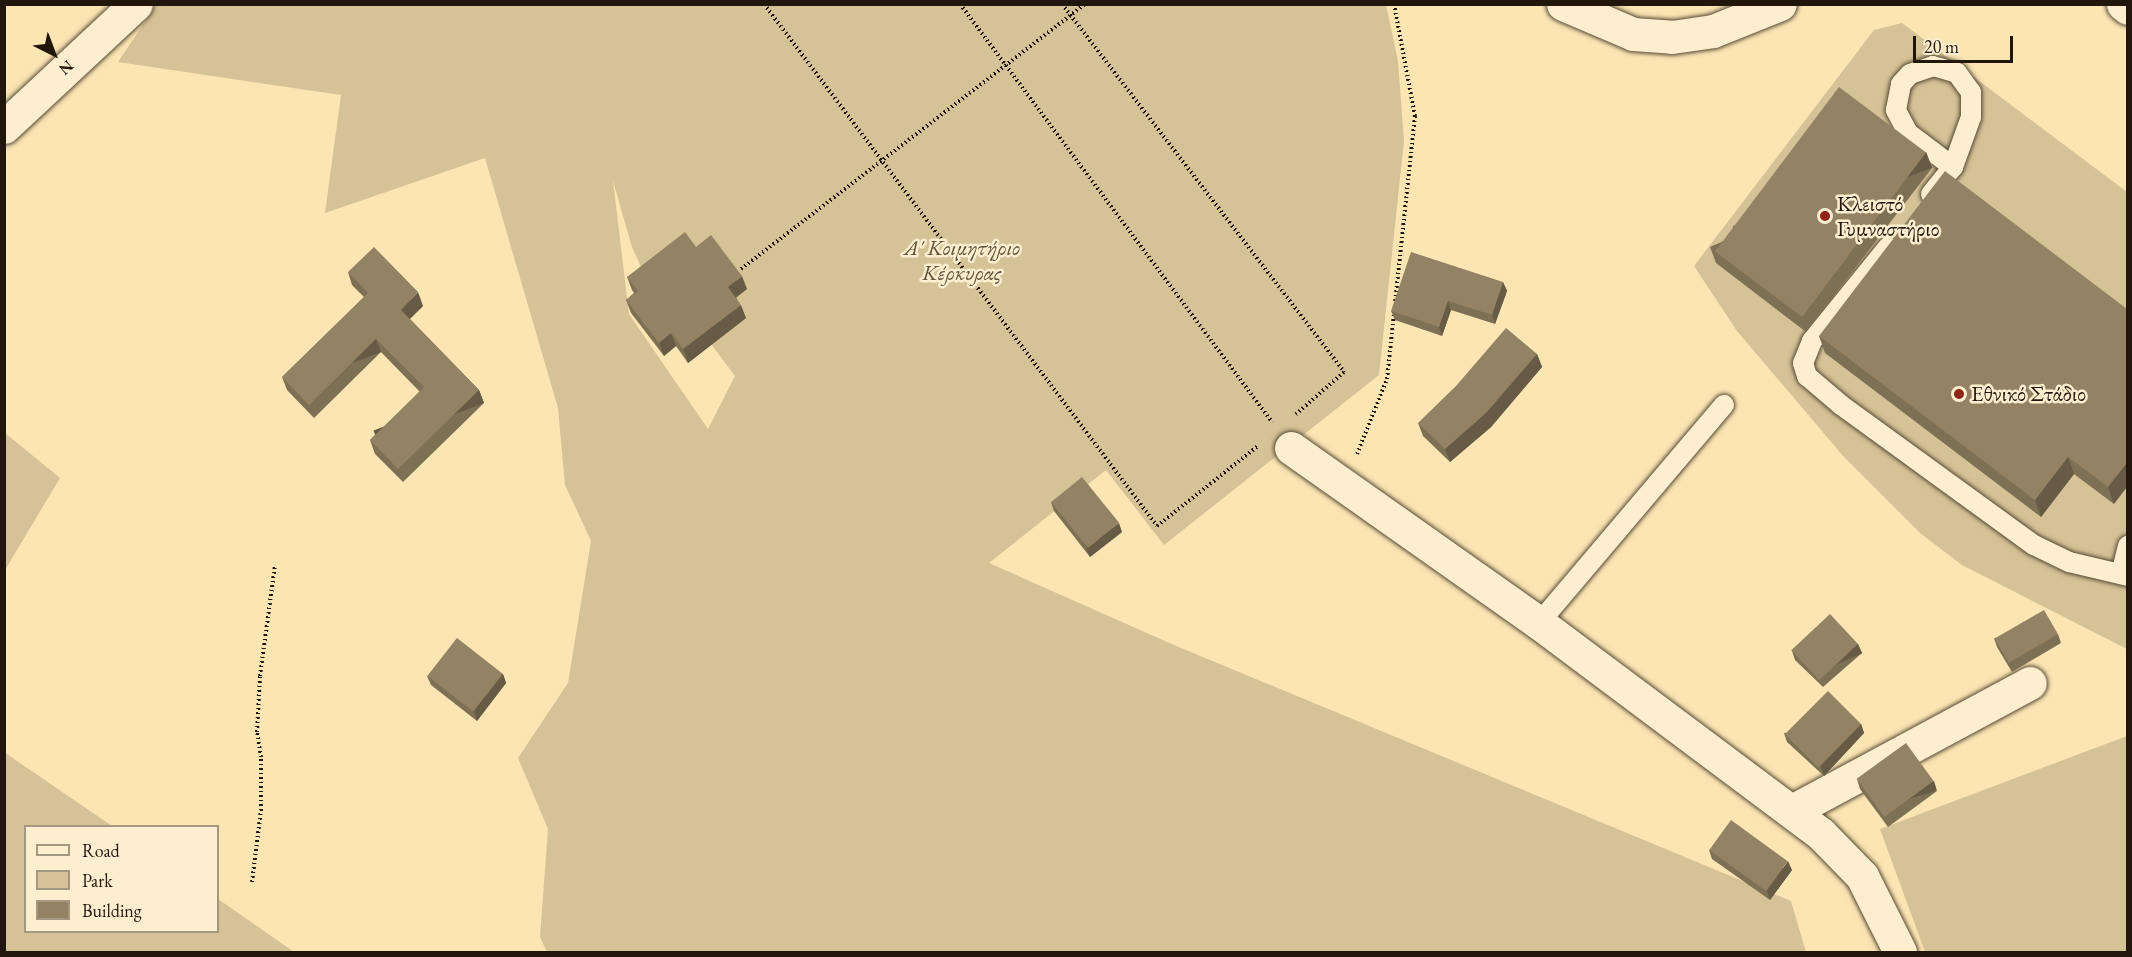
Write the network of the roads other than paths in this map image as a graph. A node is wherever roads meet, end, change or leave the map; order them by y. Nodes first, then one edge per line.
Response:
1 (136, 4) edge
2 (1563, 4) edge
3 (1780, 4) edge
4 (2123, 4) edge
5 (2127, 8) edge
6 (4, 127) edge
7 (1953, 167) junction
8 (1916, 213) edge
9 (1901, 231) edge
10 (1724, 405) dead end
11 (1285, 439) road end
12 (2127, 546) edge
13 (2124, 575) edge
14 (1539, 623) junction
15 (2030, 683) dead end
16 (1792, 811) junction
17 (1900, 952) edge

1 - 6 street
2 - 3 street
4 - 5 street
7 - 7 lane
7 - 8 lane
9 - 13 lane
10 - 14 lane
11 - 14 street
12 - 13 lane
14 - 16 street
15 - 16 street
16 - 17 street

